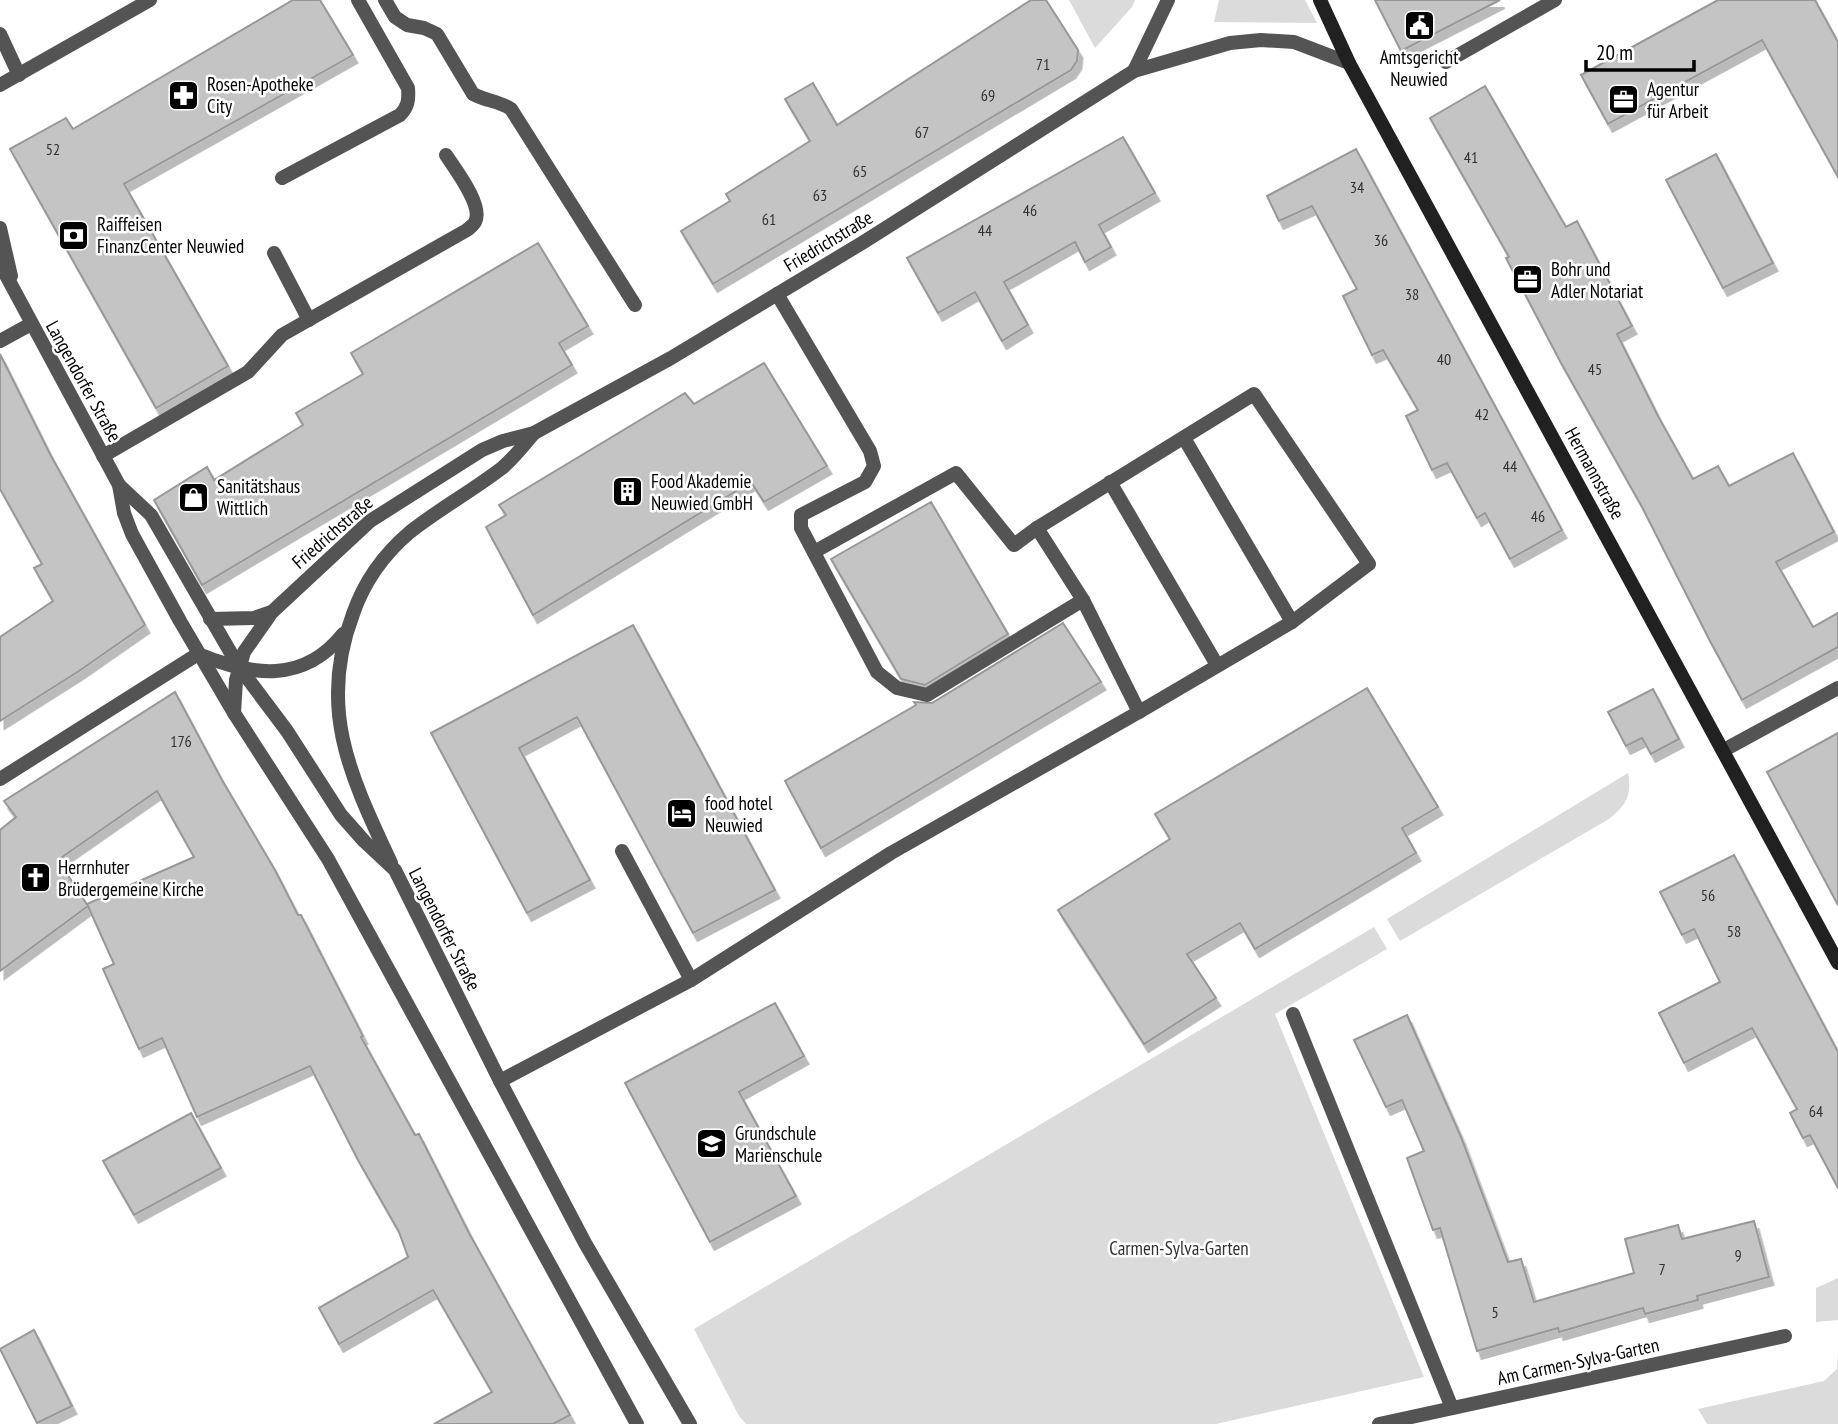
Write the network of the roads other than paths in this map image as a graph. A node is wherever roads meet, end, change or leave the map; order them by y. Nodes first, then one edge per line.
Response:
1 (150, 0) edge
2 (358, 0) edge
3 (385, 0) edge
4 (1168, 0) edge
5 (1320, 0) edge
6 (1555, 0) edge
7 (0, 34) edge
8 (1446, 62) dead end
9 (1349, 63) junction
10 (1134, 71) junction
11 (19, 75) junction
12 (0, 85) edge
13 (446, 155) dead end
14 (282, 178) dead end
15 (0, 228) edge
16 (274, 253) dead end
17 (0, 264) edge
18 (777, 294) junction
19 (16, 295) junction
20 (635, 305) dead end
21 (309, 320) junction
22 (31, 324) junction
23 (0, 341) edge
24 (534, 433) junction
25 (1184, 438) junction
26 (103, 456) junction
27 (1110, 482) junction
28 (119, 485) junction
29 (1037, 527) junction
30 (814, 552) junction
31 (1083, 600) junction
32 (272, 612) junction
33 (210, 619) junction
34 (1292, 622) junction
35 (347, 628) junction
36 (198, 654) junction
37 (1217, 665) junction
38 (239, 667) junction
39 (1838, 688) edge
40 (1139, 712) junction
41 (234, 713) junction
42 (1724, 750) junction
43 (0, 779) edge
44 (622, 851) dead end
45 (395, 870) junction
46 (1838, 963) edge
47 (691, 980) junction
48 (1293, 1014) dead end
49 (500, 1081) junction
50 (1785, 1336) dead end
51 (1452, 1408) junction
52 (637, 1424) edge
53 (690, 1424) edge
54 (1379, 1424) edge

1 - 11 street
2 - 14 street
3 - 20 street
4 - 10 street
5 - 9 street, Hermannstraße
6 - 8 street
7 - 11 street
9 - 10 street, Friedrichstraße
9 - 42 street, Hermannstraße
10 - 18 street, Friedrichstraße
11 - 12 street
13 - 21 street
15 - 19 street, Langendorfer Straße
16 - 21 street
17 - 19 street, Langendorfer Straße
18 - 24 street, Friedrichstraße
18 - 30 street
19 - 22 street, Langendorfer Straße
21 - 26 street
22 - 23 street
22 - 26 street, Langendorfer Straße
24 - 32 street, Friedrichstraße
24 - 35 street, Friedrichstraße
25 - 27 street
25 - 34 street
25 - 34 street
26 - 28 street, Langendorfer Straße
27 - 29 street
27 - 37 street
28 - 33 street, Langendorfer Straße
28 - 36 street, Langendorfer Straße
29 - 30 street
29 - 31 street
30 - 31 street
31 - 40 street
32 - 33 street
32 - 38 street, Friedrichstraße
33 - 38 street, Langendorfer Straße
34 - 37 street
35 - 38 street, Friedrichstraße
35 - 45 street, Friedrichstraße
36 - 38 street, Friedrichstraße
36 - 41 street, Langendorfer Straße
36 - 43 street
37 - 40 street
38 - 41 street, Friedrichstraße
38 - 45 street, Langendorfer Straße
39 - 42 street
40 - 47 street
41 - 52 street, Langendorfer Straße
42 - 46 street, Hermannstraße
44 - 47 street
45 - 49 street, Langendorfer Straße
47 - 49 street
48 - 51 street
49 - 53 street, Langendorfer Straße
50 - 51 street, Am Carmen-Sylva-Garten
51 - 54 street, Am Carmen-Sylva-Garten

